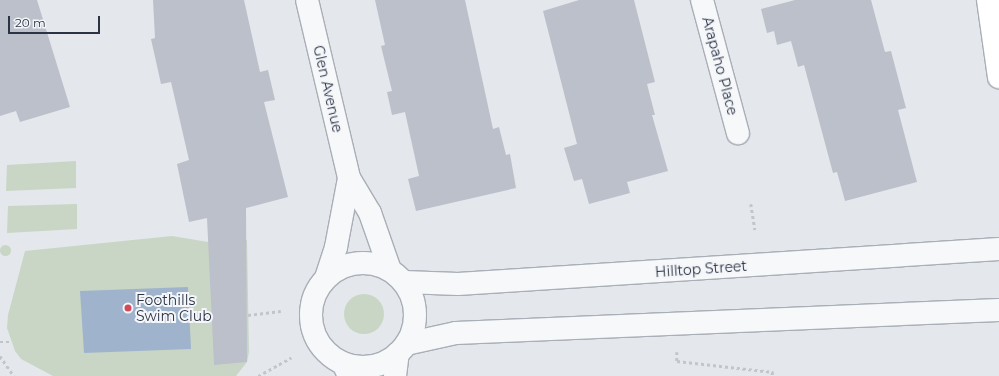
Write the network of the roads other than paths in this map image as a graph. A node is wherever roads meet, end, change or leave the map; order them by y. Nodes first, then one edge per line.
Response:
1 (307, 0) edge
2 (702, 0) edge
3 (988, 0) edge
4 (999, 77) edge
5 (738, 133) dead end
6 (349, 178) junction
7 (999, 249) edge
8 (397, 276) junction
9 (326, 278) junction
10 (999, 310) edge
11 (402, 349) junction
12 (346, 370) edge
13 (396, 376) edge

1 - 6 street, Glen Avenue
2 - 5 street, Arapaho Place
3 - 4 main road
6 - 8 street, Glen Avenue
6 - 9 street, Glen Avenue
7 - 8 street, Hilltop Street
8 - 9 street
8 - 11 street
9 - 12 street
10 - 11 street
11 - 12 street
11 - 13 street

